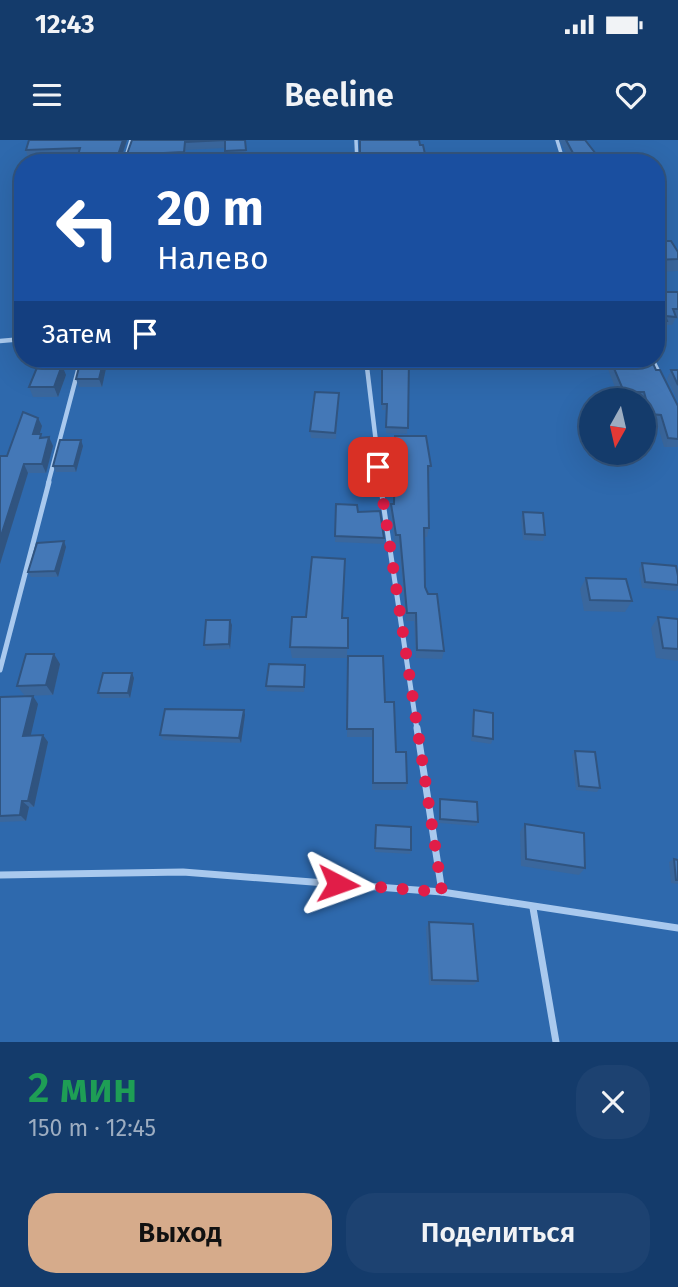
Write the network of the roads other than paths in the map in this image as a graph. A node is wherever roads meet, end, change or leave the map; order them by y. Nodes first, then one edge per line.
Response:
1 (79, 368) edge
2 (367, 368) edge
3 (657, 368) edge
4 (663, 380) edge
5 (0, 670) edge
6 (0, 876) edge
7 (442, 892) junction
8 (533, 908) junction
9 (678, 928) edge
10 (556, 1042) edge

1 - 5 lane
2 - 7 lane
3 - 4 lane
6 - 7 lane
7 - 8 lane
8 - 9 lane
8 - 10 lane

